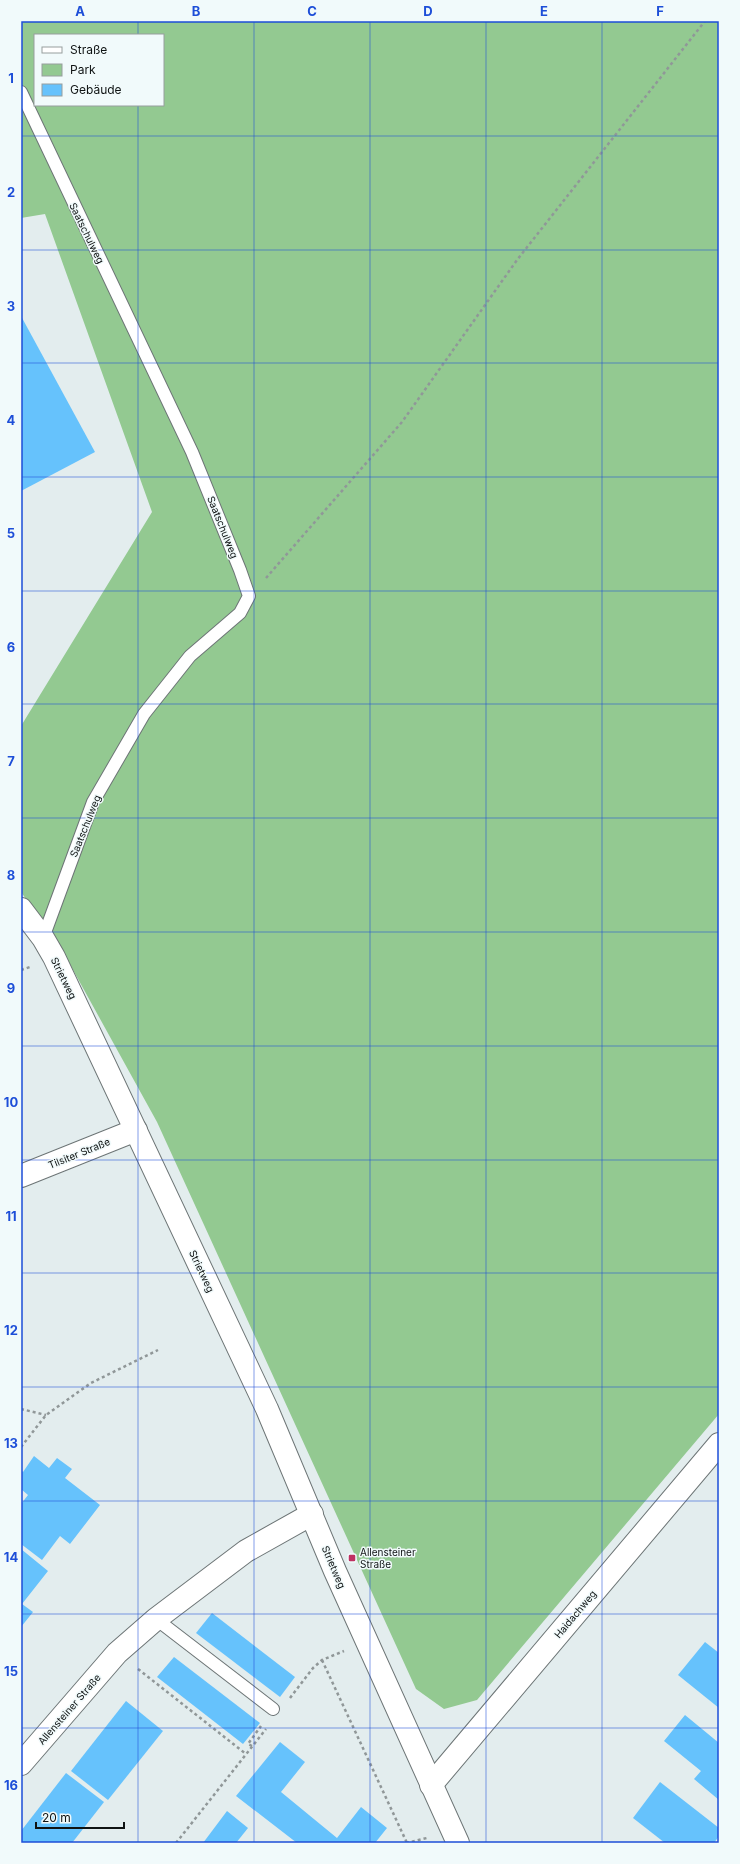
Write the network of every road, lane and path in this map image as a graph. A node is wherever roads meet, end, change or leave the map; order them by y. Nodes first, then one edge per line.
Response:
1 (705, 21) edge
2 (21, 92) edge
3 (249, 596) junction
4 (21, 909) edge
5 (43, 938) junction
6 (136, 1130) junction
7 (21, 1176) edge
8 (158, 1350) dead end
9 (21, 1409) edge
10 (46, 1415) junction
11 (719, 1444) edge
12 (21, 1447) edge
13 (312, 1514) junction
14 (156, 1619) junction
15 (368, 1642) junction
16 (117, 1653) junction
17 (322, 1660) junction
18 (289, 1698) dead end
19 (273, 1709) dead end
20 (266, 1728) dead end
21 (248, 1744) dead end
22 (252, 1746) junction
23 (246, 1754) junction
24 (21, 1764) edge
25 (431, 1785) junction
26 (176, 1843) edge
27 (407, 1843) edge
28 (458, 1843) edge

1 - 3 path
2 - 3 lane, Saatschulweg
3 - 5 lane, Saatschulweg
4 - 5 street, Strietweg
5 - 6 street, Strietweg
6 - 7 street, Tilsiter Straße
6 - 13 street, Strietweg
8 - 10 path
9 - 10 path
10 - 12 path
11 - 25 street, Haidachweg
13 - 14 street, Allensteiner Straße
13 - 15 street, Strietweg
14 - 16 street, Allensteiner Straße
14 - 19 lane
15 - 17 path
15 - 25 street, Strietweg
16 - 23 path
16 - 24 street, Allensteiner Straße
17 - 18 path
17 - 27 path
20 - 22 path
21 - 22 path
22 - 23 path
23 - 26 path
25 - 28 street, Strietweg

